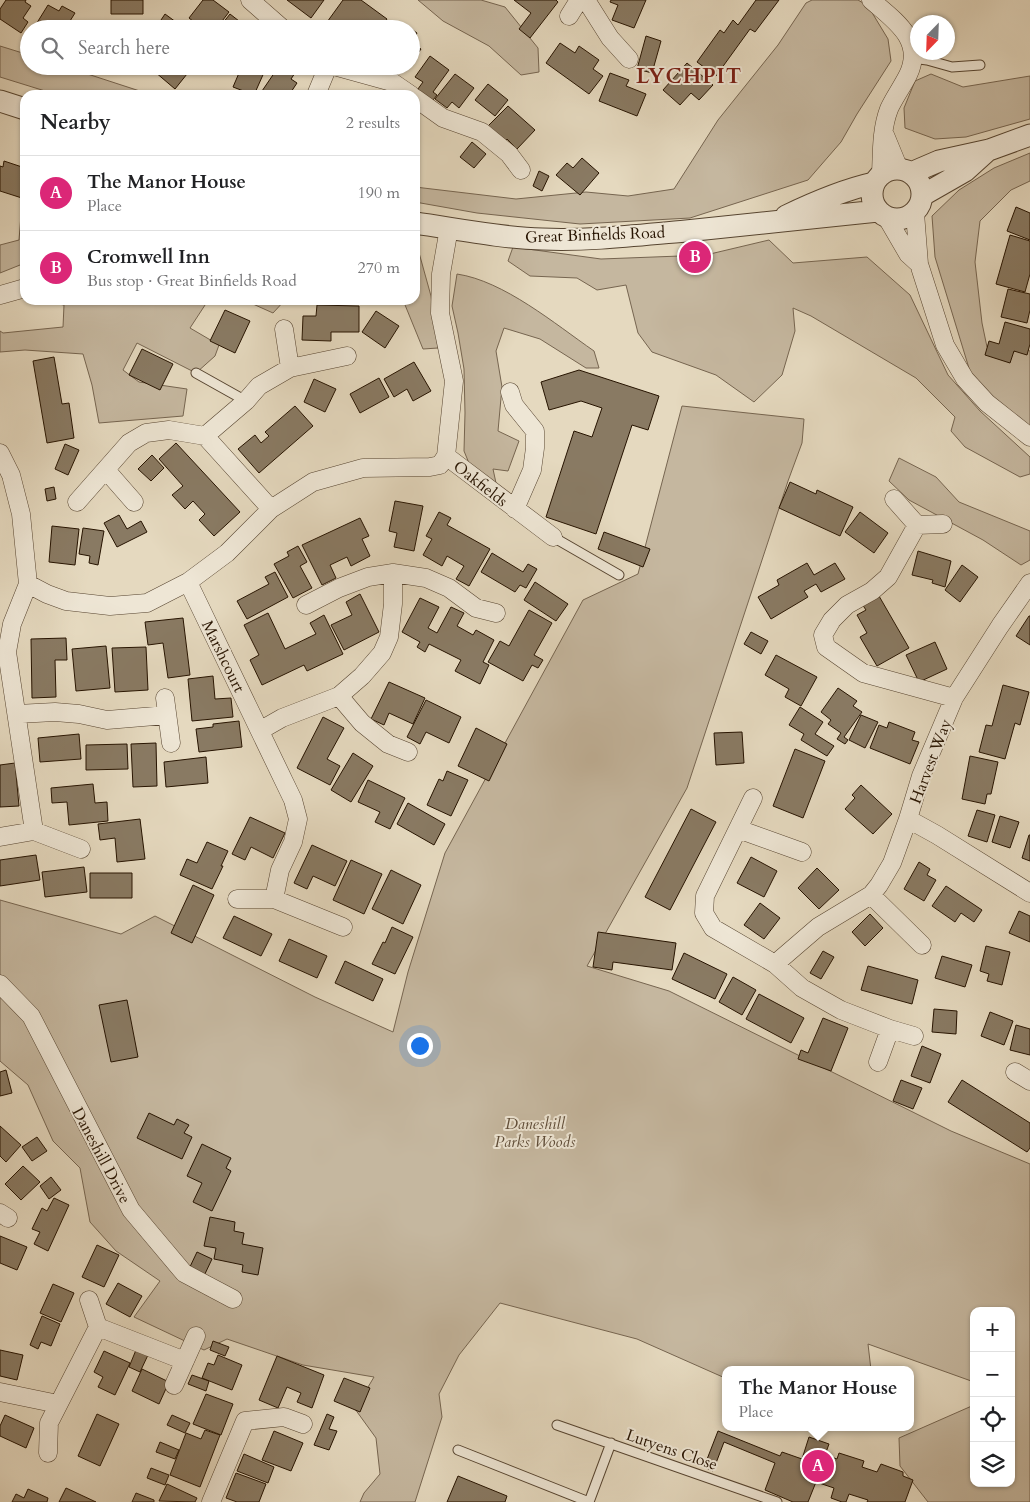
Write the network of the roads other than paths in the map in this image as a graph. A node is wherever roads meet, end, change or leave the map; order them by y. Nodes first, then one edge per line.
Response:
1 (250, 0) edge
2 (579, 0) edge
3 (586, 0) edge
4 (871, 0) edge
5 (569, 16) dead end
6 (273, 20) edge
7 (910, 38) edge
8 (629, 59) dead end
9 (912, 60) edge
10 (927, 60) edge
11 (980, 65) dead end
12 (324, 75) edge
13 (367, 75) edge
14 (318, 90) edge
15 (404, 90) edge
16 (0, 101) edge
17 (420, 102) edge
18 (20, 107) edge
19 (1030, 135) edge
20 (989, 150) junction
21 (521, 170) dead end
22 (891, 175) junction
23 (918, 204) junction
24 (882, 214) junction
25 (776, 221) junction
26 (420, 223) edge
27 (449, 228) junction
28 (919, 264) junction
29 (20, 289) edge
30 (0, 295) edge
31 (284, 329) dead end
32 (348, 356) dead end
33 (290, 368) junction
34 (196, 373) dead end
35 (510, 392) dead end
36 (246, 401) junction
37 (205, 436) junction
38 (1030, 437) edge
39 (0, 453) edge
40 (446, 456) junction
41 (106, 470) junction
42 (6, 476) edge
43 (894, 499) dead end
44 (77, 502) dead end
45 (134, 502) dead end
46 (271, 508) junction
47 (515, 509) junction
48 (943, 524) dead end
49 (917, 525) junction
50 (553, 536) joint
51 (393, 573) junction
52 (619, 575) dead end
53 (188, 582) junction
54 (1030, 583) edge
55 (28, 584) junction
56 (306, 605) dead end
57 (496, 613) dead end
58 (3, 652) edge
59 (339, 696) junction
60 (164, 698) dead end
61 (954, 698) junction
62 (17, 714) junction
63 (167, 715) junction
64 (261, 730) junction
65 (171, 743) dead end
66 (408, 752) dead end
67 (753, 798) dead end
68 (908, 819) junction
69 (738, 829) junction
70 (34, 830) junction
71 (0, 837) edge
72 (81, 849) dead end
73 (802, 852) dead end
74 (1030, 894) edge
75 (871, 895) junction
76 (237, 899) dead end
77 (274, 899) junction
78 (343, 927) dead end
79 (922, 945) dead end
80 (775, 964) junction
81 (0, 984) edge
82 (890, 1029) junction
83 (914, 1036) dead end
84 (878, 1062) dead end
85 (233, 1299) dead end
86 (89, 1300) dead end
87 (98, 1327) junction
88 (196, 1336) dead end
89 (185, 1360) junction
90 (174, 1385) dead end
91 (0, 1392) edge
92 (58, 1404) junction
93 (302, 1424) dead end
94 (557, 1426) dead end
95 (611, 1443) junction
96 (458, 1450) dead end
97 (48, 1453) dead end
98 (211, 1502) edge
99 (589, 1502) edge
100 (777, 1502) edge

1 - 6 street
2 - 5 street
3 - 8 street
4 - 7 street
9 - 22 street
10 - 11 lane
12 - 14 street
13 - 15 street
16 - 18 street
17 - 21 street
19 - 20 street, Great Binfields Road
20 - 22 street, Great Binfields Road
20 - 23 street, Great Binfields Road
22 - 23 street
22 - 24 street
22 - 25 street, Great Binfields Road
23 - 24 street
23 - 28 street
24 - 25 street, Great Binfields Road
24 - 28 street
25 - 27 street, Great Binfields Road
26 - 27 street, Great Binfields Road
27 - 40 street
28 - 38 street
29 - 30 street
31 - 33 street
32 - 33 street
33 - 36 street
34 - 36 lane
35 - 47 street, Oakfields
36 - 37 street
37 - 41 street
37 - 46 street
39 - 42 street
40 - 46 street
40 - 47 street, Oakfields
41 - 44 street
41 - 45 street
42 - 55 street
43 - 49 street
46 - 53 street
47 - 50 street, Oakfields
48 - 49 street
49 - 61 street
50 - 52 lane
51 - 56 street
51 - 57 street
51 - 59 street
53 - 55 street
53 - 64 street, Marshcourt
54 - 61 street, Harvest Way
55 - 58 street
58 - 62 street
59 - 64 street
59 - 66 street
60 - 63 street
61 - 68 street, Harvest Way
62 - 63 street
62 - 70 street
63 - 65 street
64 - 77 street, Marshcourt
67 - 69 street
68 - 74 street, Harvest Way
68 - 75 street
69 - 73 street
69 - 80 street
70 - 71 street
70 - 72 street
75 - 79 street
75 - 80 street
76 - 77 street
77 - 78 street
80 - 82 street
81 - 85 street, Daneshill Drive
82 - 83 street
82 - 84 street
86 - 87 street
87 - 89 street
87 - 92 street
88 - 89 street
89 - 90 street
91 - 92 street
92 - 97 street
93 - 98 street
94 - 95 lane, Lutyens Close
95 - 99 lane
95 - 100 lane, Lutyens Close
96 - 99 lane

